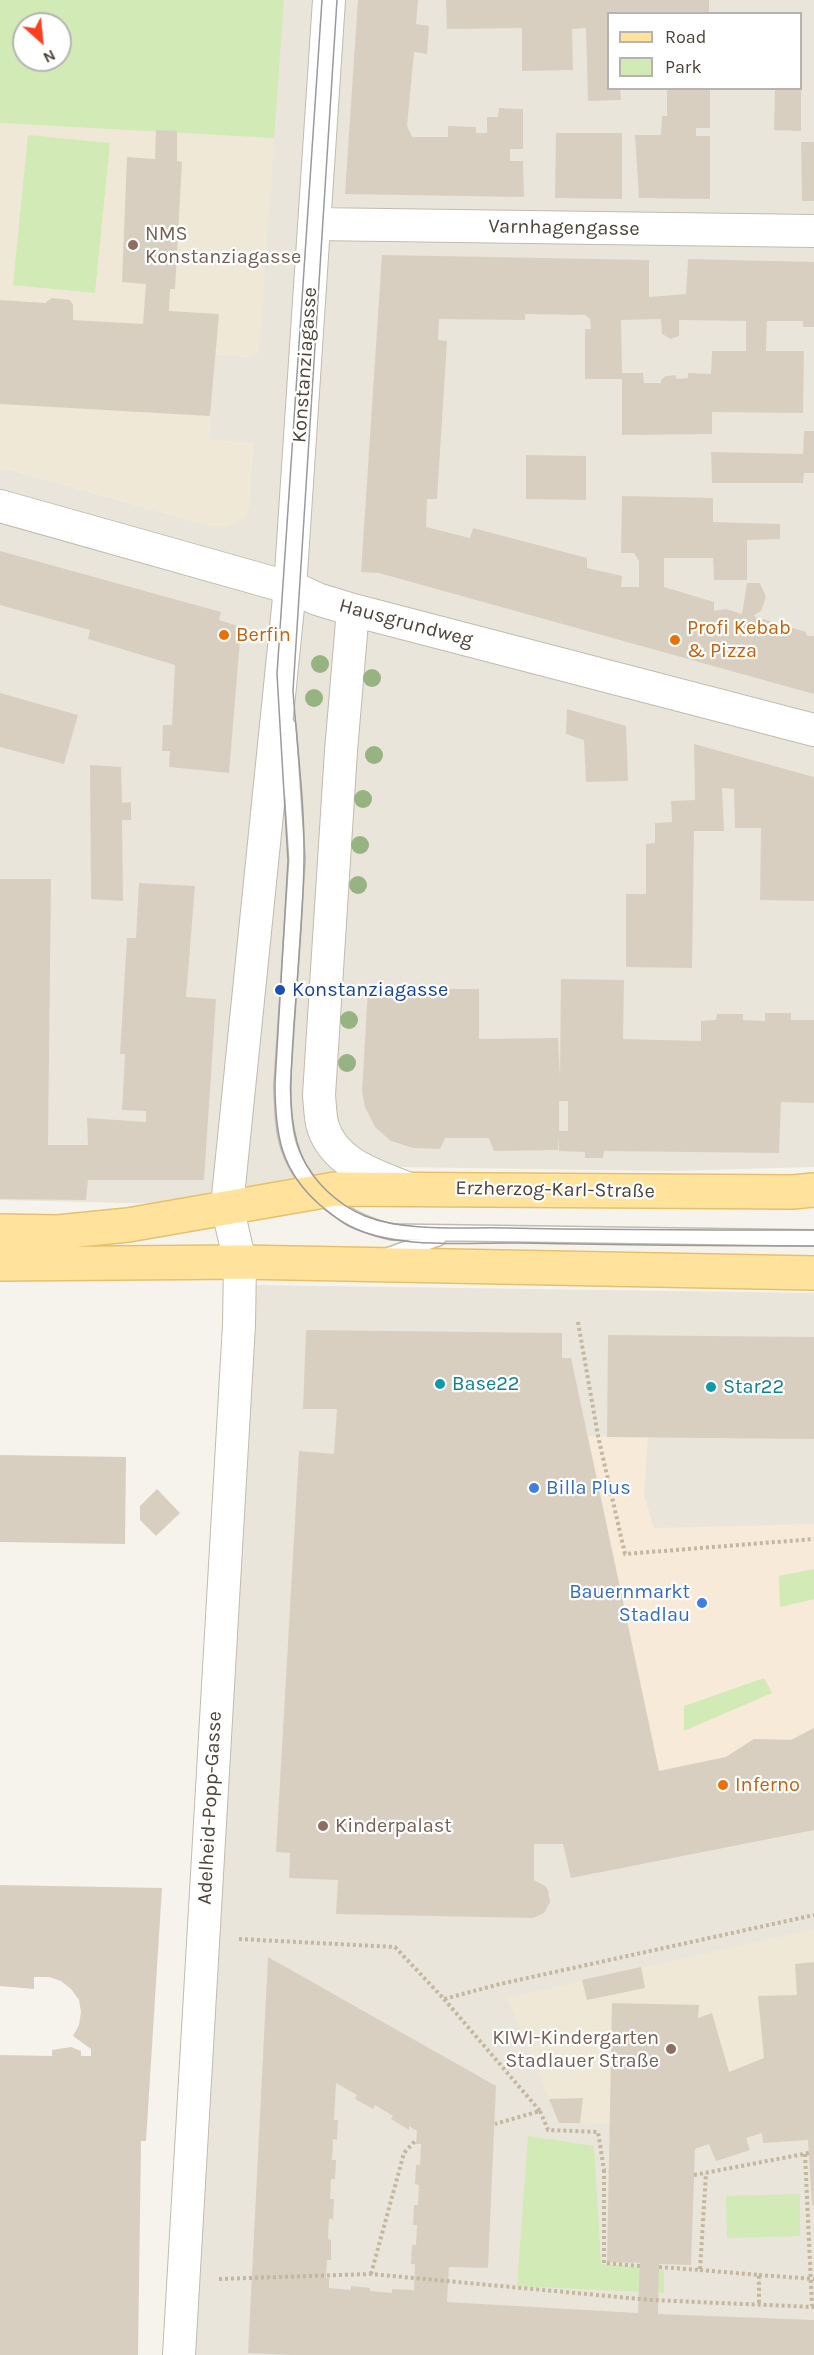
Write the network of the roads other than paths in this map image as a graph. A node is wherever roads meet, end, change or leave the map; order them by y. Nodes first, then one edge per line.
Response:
1 (329, 0) edge
2 (314, 224) junction
3 (814, 231) edge
4 (0, 506) edge
5 (290, 588) junction
6 (353, 610) junction
7 (286, 623) junction
8 (814, 730) edge
9 (407, 1188) junction
10 (317, 1192) junction
11 (807, 1193) edge
12 (227, 1206) junction
13 (0, 1231) edge
14 (452, 1234) junction
15 (814, 1238) edge
16 (240, 1262) junction
17 (0, 1264) edge
18 (362, 1265) junction
19 (814, 1273) edge
20 (179, 2355) edge

1 - 2 street, Konstanziagasse
2 - 3 street, Varnhagengasse
2 - 5 street, Konstanziagasse
4 - 5 street, Hausgrundweg
5 - 6 street, Hausgrundweg
5 - 7 street, Konstanziagasse
6 - 8 street, Hausgrundweg
6 - 9 street
7 - 10 lane, Konstanziagasse
7 - 12 street, Konstanziagasse
9 - 10 main road, Erzherzog-Karl-Straße
9 - 11 main road, Erzherzog-Karl-Straße
10 - 12 main road, Erzherzog-Karl-Straße
10 - 14 lane
12 - 13 main road, Erzherzog-Karl-Straße
12 - 16 street, Konstanziagasse
14 - 15 lane
14 - 18 lane
16 - 17 main road
16 - 18 main road
16 - 20 street, Adelheid-Popp-Gasse
18 - 19 main road

